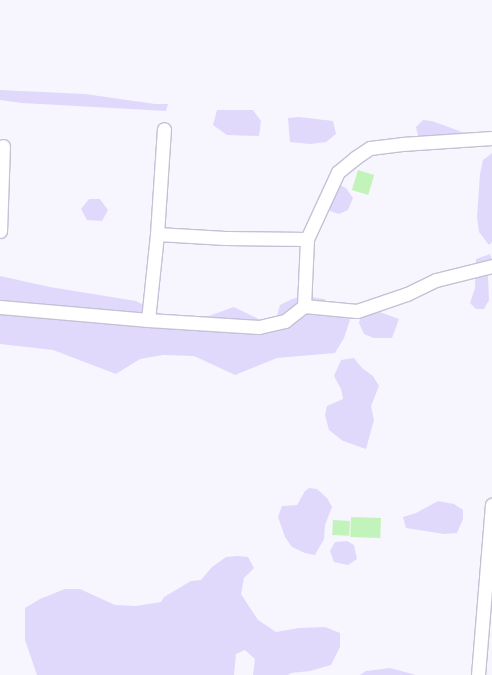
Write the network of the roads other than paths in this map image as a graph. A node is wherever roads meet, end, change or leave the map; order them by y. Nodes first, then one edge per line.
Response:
1 (164, 129) dead end
2 (492, 138) edge
3 (3, 146) dead end
4 (0, 231) edge
5 (157, 234) junction
6 (307, 239) junction
7 (492, 266) edge
8 (304, 306) junction
9 (0, 307) edge
10 (148, 320) junction
11 (492, 505) edge
12 (478, 675) edge

1 - 5 street
2 - 6 street
3 - 4 street
5 - 6 street
5 - 10 street
6 - 8 street
7 - 8 street
8 - 10 street
9 - 10 street
11 - 12 street

